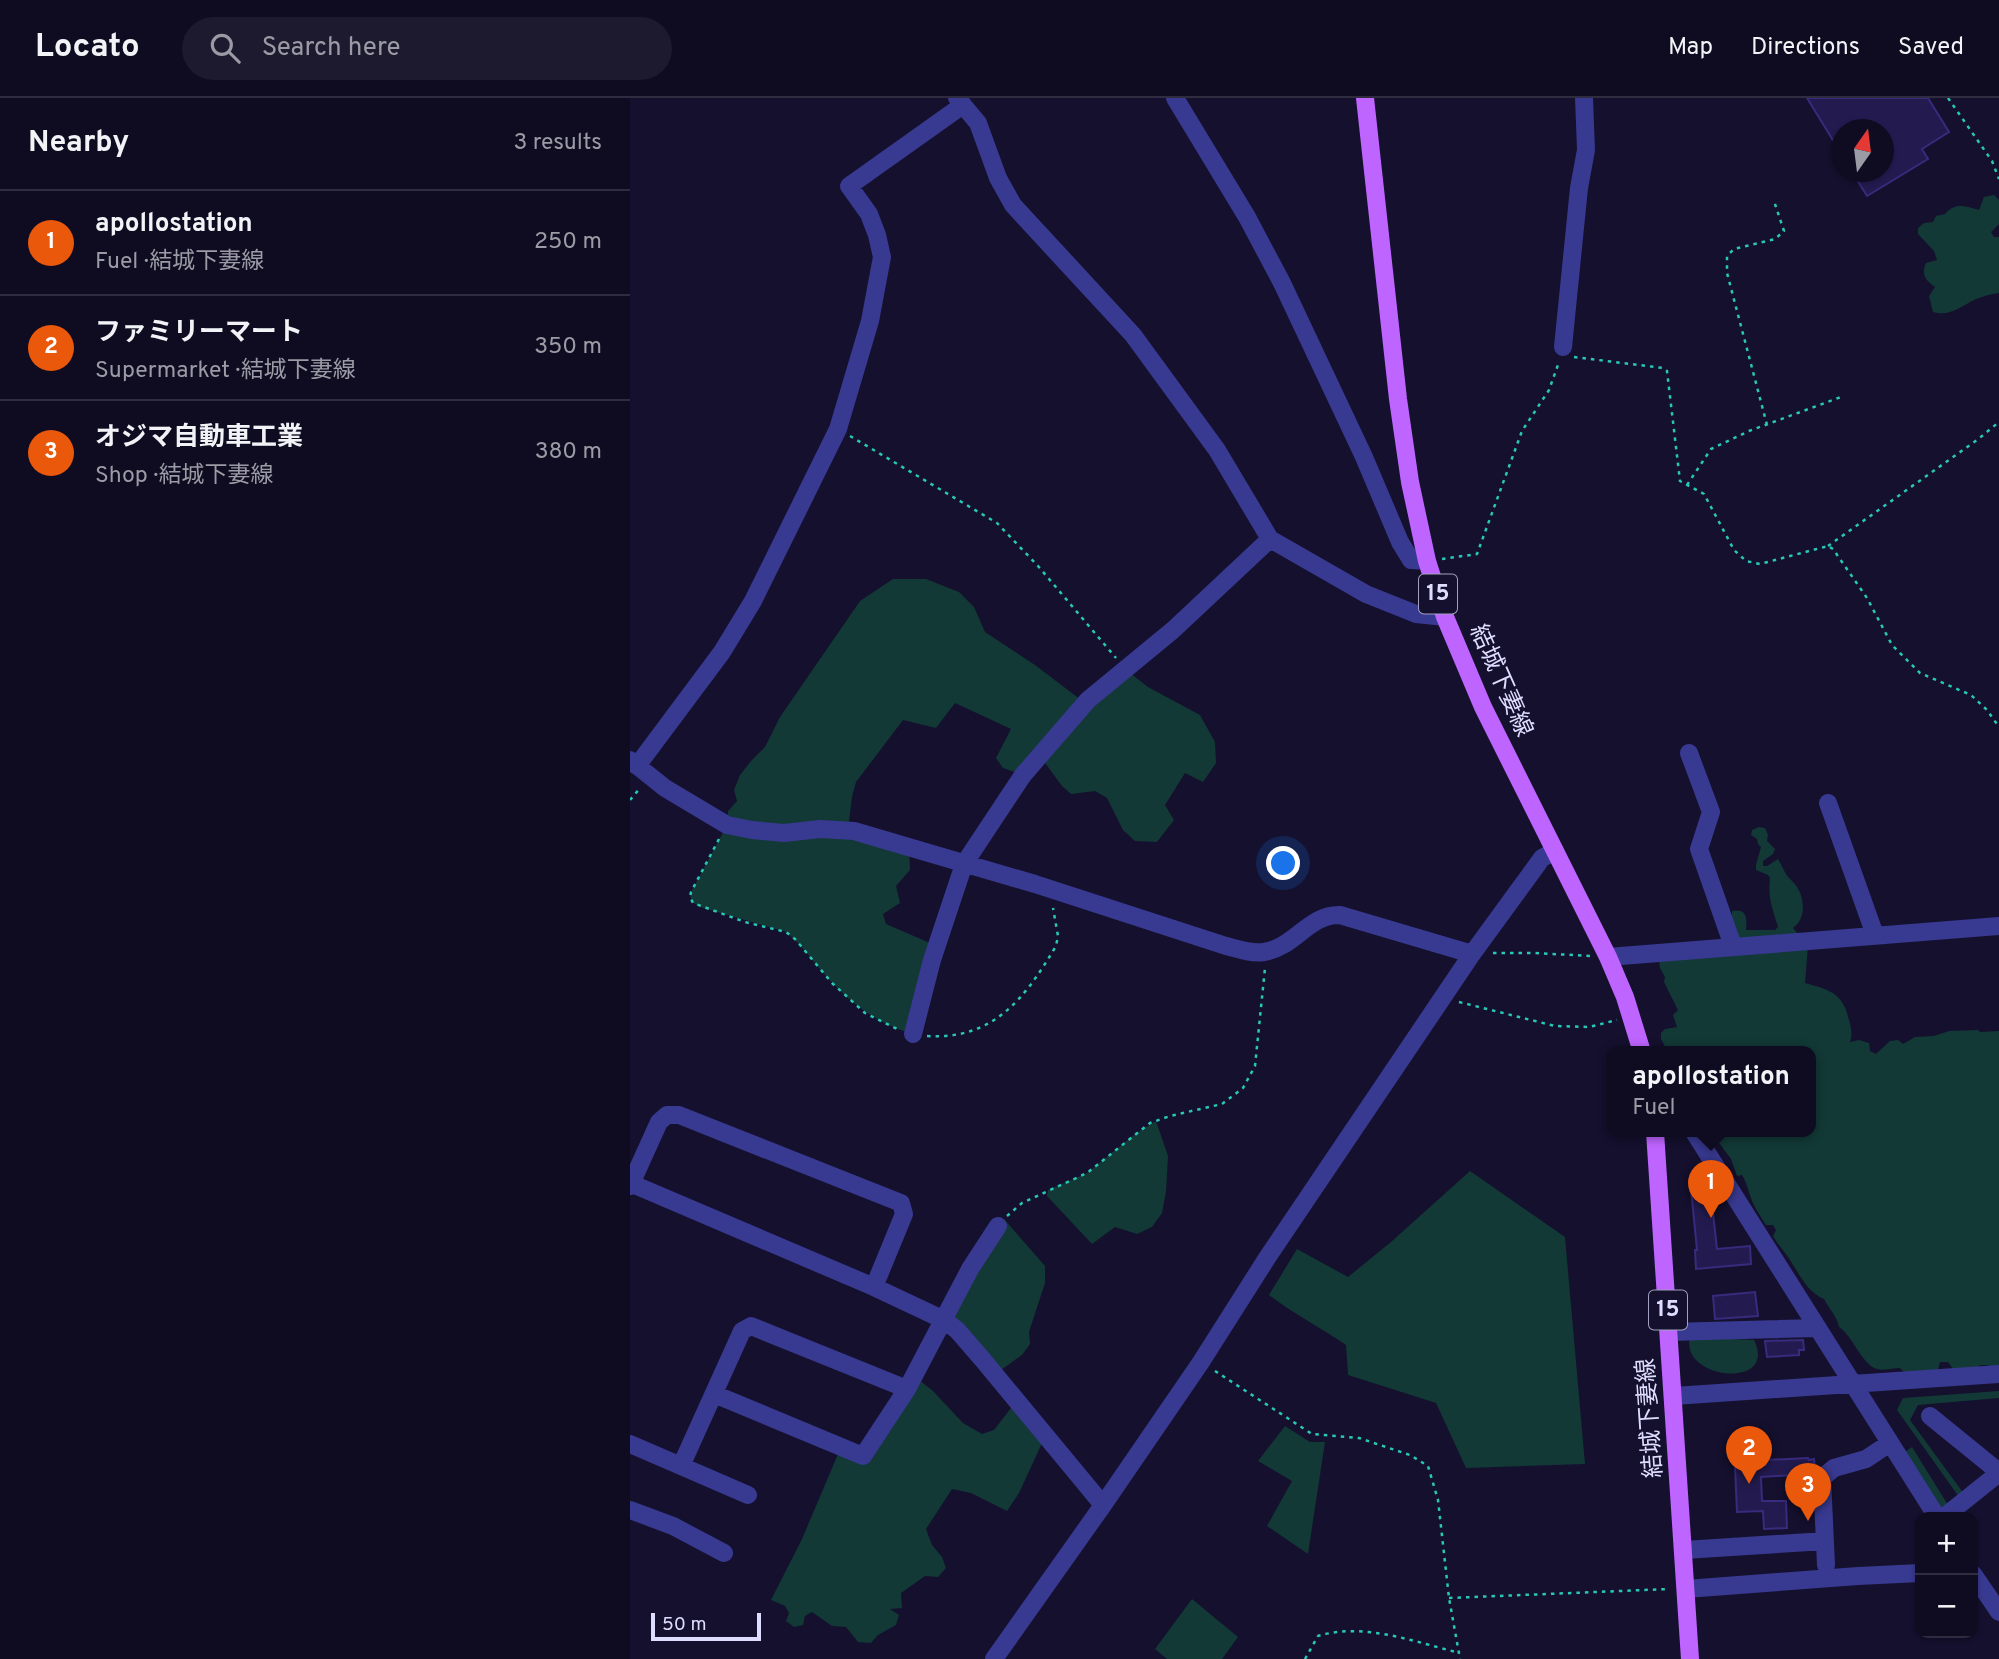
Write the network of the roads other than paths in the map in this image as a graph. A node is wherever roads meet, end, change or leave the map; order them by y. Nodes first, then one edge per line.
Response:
1 (1175, 98) edge
2 (1365, 98) edge
3 (1584, 98) edge
4 (960, 101) edge
5 (1562, 351) road end
6 (1270, 539) junction
7 (1427, 561) junction
8 (1445, 617) junction
9 (1689, 753) dead end
10 (634, 763) edge
11 (1828, 803) dead end
12 (1555, 851) junction
13 (964, 864) junction
14 (1999, 926) edge
15 (1875, 935) junction
16 (1733, 946) junction
17 (1472, 954) junction
18 (1608, 957) junction
19 (913, 1034) road end
20 (1640, 1046) edge
21 (1656, 1137) edge
22 (1697, 1137) edge
23 (630, 1184) edge
24 (998, 1226) road end
25 (874, 1287) junction
26 (944, 1320) junction
27 (1818, 1328) junction
28 (1670, 1332) junction
29 (1999, 1374) edge
30 (1854, 1384) junction
31 (907, 1389) junction
32 (714, 1394) junction
33 (1674, 1396) junction
34 (1930, 1416) dead end
35 (1890, 1443) junction
36 (630, 1444) edge
37 (681, 1466) junction
38 (1999, 1472) edge
39 (748, 1494) dead end
40 (1103, 1505) junction
41 (630, 1510) edge
42 (1934, 1512) edge
43 (1950, 1512) edge
44 (1825, 1541) junction
45 (1684, 1550) junction
46 (724, 1553) dead end
47 (1826, 1565) dead end
48 (1915, 1573) edge
49 (1974, 1575) edge
50 (1686, 1589) junction
51 (1999, 1612) edge
52 (994, 1659) edge
53 (1690, 1659) edge

1 - 7 street
2 - 7 main road, 結城下妻線 / 15
3 - 5 street
4 - 6 street
4 - 10 street
6 - 8 street
6 - 13 street
7 - 8 main road, 結城下妻線 / 15
8 - 12 main road, 結城下妻線 / 15
9 - 16 street
10 - 13 street
11 - 15 street
12 - 17 street
12 - 18 main road, 結城下妻線 / 15
13 - 17 street
13 - 19 street
14 - 15 street
15 - 16 street
16 - 18 street
17 - 40 street
18 - 20 main road, 結城下妻線 / 15
21 - 28 main road, 結城下妻線 / 15
22 - 27 street
23 - 25 street
23 - 25 street
24 - 26 street
25 - 26 street
26 - 31 street
26 - 40 street
27 - 28 street
27 - 30 street
28 - 33 main road, 結城下妻線 / 15
29 - 30 street
30 - 33 street
30 - 35 street
31 - 32 street
31 - 32 street
32 - 37 street
33 - 45 main road, 結城下妻線 / 15
34 - 38 street
35 - 42 street
35 - 44 street
36 - 37 street
37 - 39 street
38 - 43 street
40 - 52 street
41 - 46 street
44 - 45 street
44 - 47 street
45 - 50 main road, 結城下妻線 / 15
48 - 50 street
49 - 51 street
50 - 53 main road, 結城下妻線 / 15

